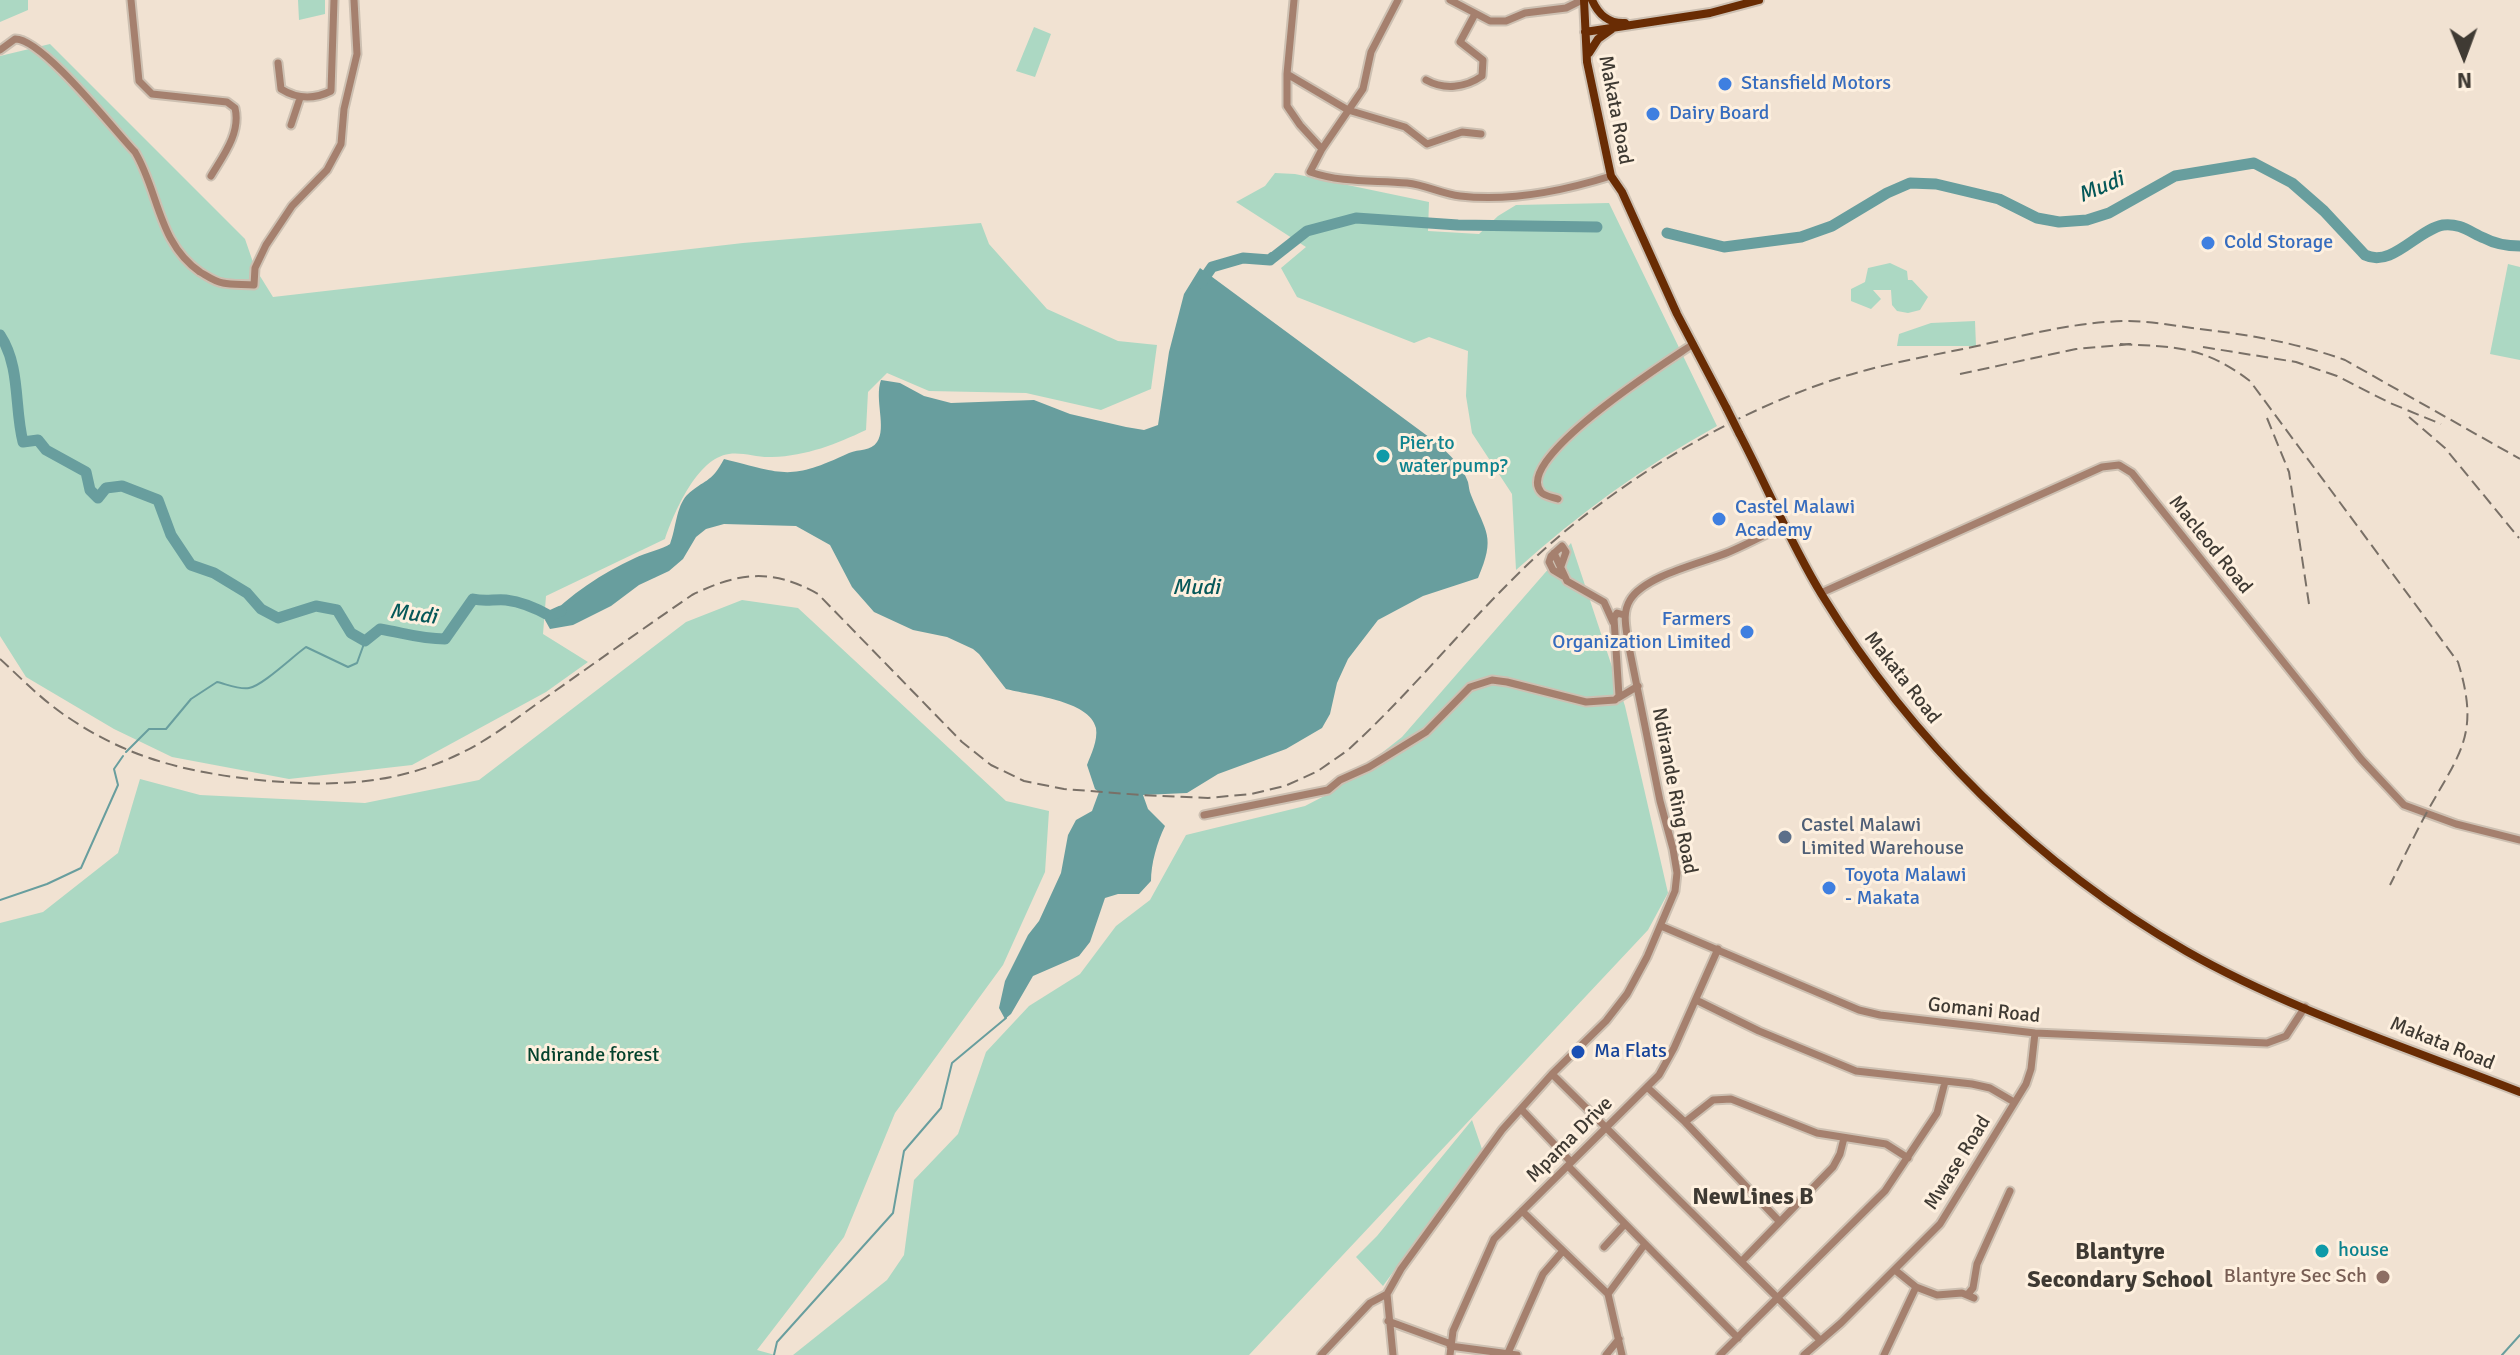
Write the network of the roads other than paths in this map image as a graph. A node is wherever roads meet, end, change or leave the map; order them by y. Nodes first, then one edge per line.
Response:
1 (131, 0) edge
2 (334, 0) edge
3 (354, 0) edge
4 (1294, 0) edge
5 (1398, 0) edge
6 (1450, 0) edge
7 (1583, 0) edge
8 (1592, 0) edge
9 (1759, 0) edge
10 (1475, 14) junction
11 (1634, 23) junction
12 (1616, 27) junction
13 (1585, 32) junction
14 (0, 50) edge
15 (1587, 62) junction
16 (278, 63) dead end
17 (1287, 74) junction
18 (1426, 80) dead end
19 (300, 98) junction
20 (1348, 110) junction
21 (291, 125) dead end
22 (1481, 134) dead end
23 (1322, 149) junction
24 (211, 176) dead end
25 (1611, 176) junction
26 (1693, 344) junction
27 (1558, 499) dead end
28 (1785, 525) junction
29 (1564, 577) junction
30 (1821, 593) junction
31 (1624, 615) junction
32 (1614, 623) junction
33 (1638, 686) junction
34 (1618, 698) junction
35 (1204, 815) dead end
36 (2520, 840) edge
37 (1661, 926) junction
38 (1718, 949) junction
39 (1696, 1000) junction
40 (2305, 1007) junction
41 (2035, 1033) junction
42 (1552, 1074) junction
43 (1945, 1082) junction
44 (1648, 1088) junction
45 (2520, 1092) edge
46 (2014, 1102) junction
47 (1521, 1109) junction
48 (1685, 1122) junction
49 (1606, 1126) junction
50 (1844, 1138) junction
51 (1908, 1158) junction
52 (1570, 1164) junction
53 (2010, 1191) dead end
54 (1522, 1211) junction
55 (1779, 1221) junction
56 (1625, 1224) junction
57 (1645, 1244) junction
58 (1604, 1247) dead end
59 (1562, 1252) junction
60 (1742, 1261) junction
61 (1895, 1270) junction
62 (1916, 1287) junction
63 (1387, 1294) junction
64 (1608, 1294) junction
65 (1779, 1298) junction
66 (1388, 1321) junction
67 (1738, 1338) junction
68 (1619, 1339) junction
69 (1819, 1339) junction
70 (1450, 1348) edge
71 (1513, 1354) edge
72 (1321, 1355) edge
73 (1393, 1355) edge
74 (1606, 1355) edge
75 (1622, 1355) edge
76 (1720, 1355) edge
77 (1804, 1355) edge
78 (1884, 1355) edge

1 - 24 street
2 - 19 street
3 - 14 street
4 - 17 street
5 - 20 street
6 - 10 street
7 - 10 street
7 - 13 main road, Makata Road
8 - 11 main road
9 - 11 main road
10 - 18 street
11 - 12 main road
12 - 13 main road
12 - 15 main road
13 - 15 main road, Makata Road
15 - 25 main road, Makata Road
16 - 19 street
17 - 20 street
17 - 23 street
19 - 21 street
20 - 22 street
20 - 23 street
23 - 25 street
25 - 26 main road, Makata Road
26 - 27 street
26 - 28 main road, Makata Road, bridge
28 - 30 main road, Makata Road
28 - 31 street
29 - 29 street
29 - 32 street
30 - 36 street, Macleod Road
30 - 40 main road, Makata Road
31 - 32 street
31 - 33 street, Ndirande Ring Road
32 - 34 street
33 - 34 street
33 - 37 street, Ndirande Ring Road
34 - 35 street
37 - 38 street, Gomani Road
37 - 42 street, Ndirande Ring Road
38 - 39 street, Mpama Drive
38 - 41 street, Gomani Road
39 - 43 street
39 - 44 street, Mpama Drive
40 - 41 street, Gomani Road
40 - 45 main road, Makata Road
41 - 46 street, Mwase Road
42 - 47 street, Ndirande Ring Road
42 - 49 street
43 - 46 street
43 - 51 street
44 - 48 street
44 - 49 street, Mpama Drive
46 - 61 street, Mwase Road
47 - 52 street
47 - 63 street, Ndirande Ring Road
48 - 50 street
48 - 55 street
49 - 52 street, Mpama Drive
49 - 60 street
50 - 51 street
50 - 55 street
51 - 65 street
52 - 54 street, Mpama Drive
52 - 56 street
53 - 62 street
54 - 59 street
54 - 70 street, Mpama Drive
55 - 60 street
56 - 57 street
56 - 58 street
57 - 64 street
57 - 67 street
59 - 64 street
59 - 71 street
60 - 65 street
61 - 62 street
61 - 69 street, Mwase Road
62 - 78 street
63 - 66 street
63 - 72 street, Ndirande Ring Road
64 - 68 street
65 - 67 street
65 - 69 street
66 - 70 street
66 - 73 street
67 - 76 street
68 - 74 street
68 - 75 street
69 - 77 street, Mwase Road
70 - 71 street

